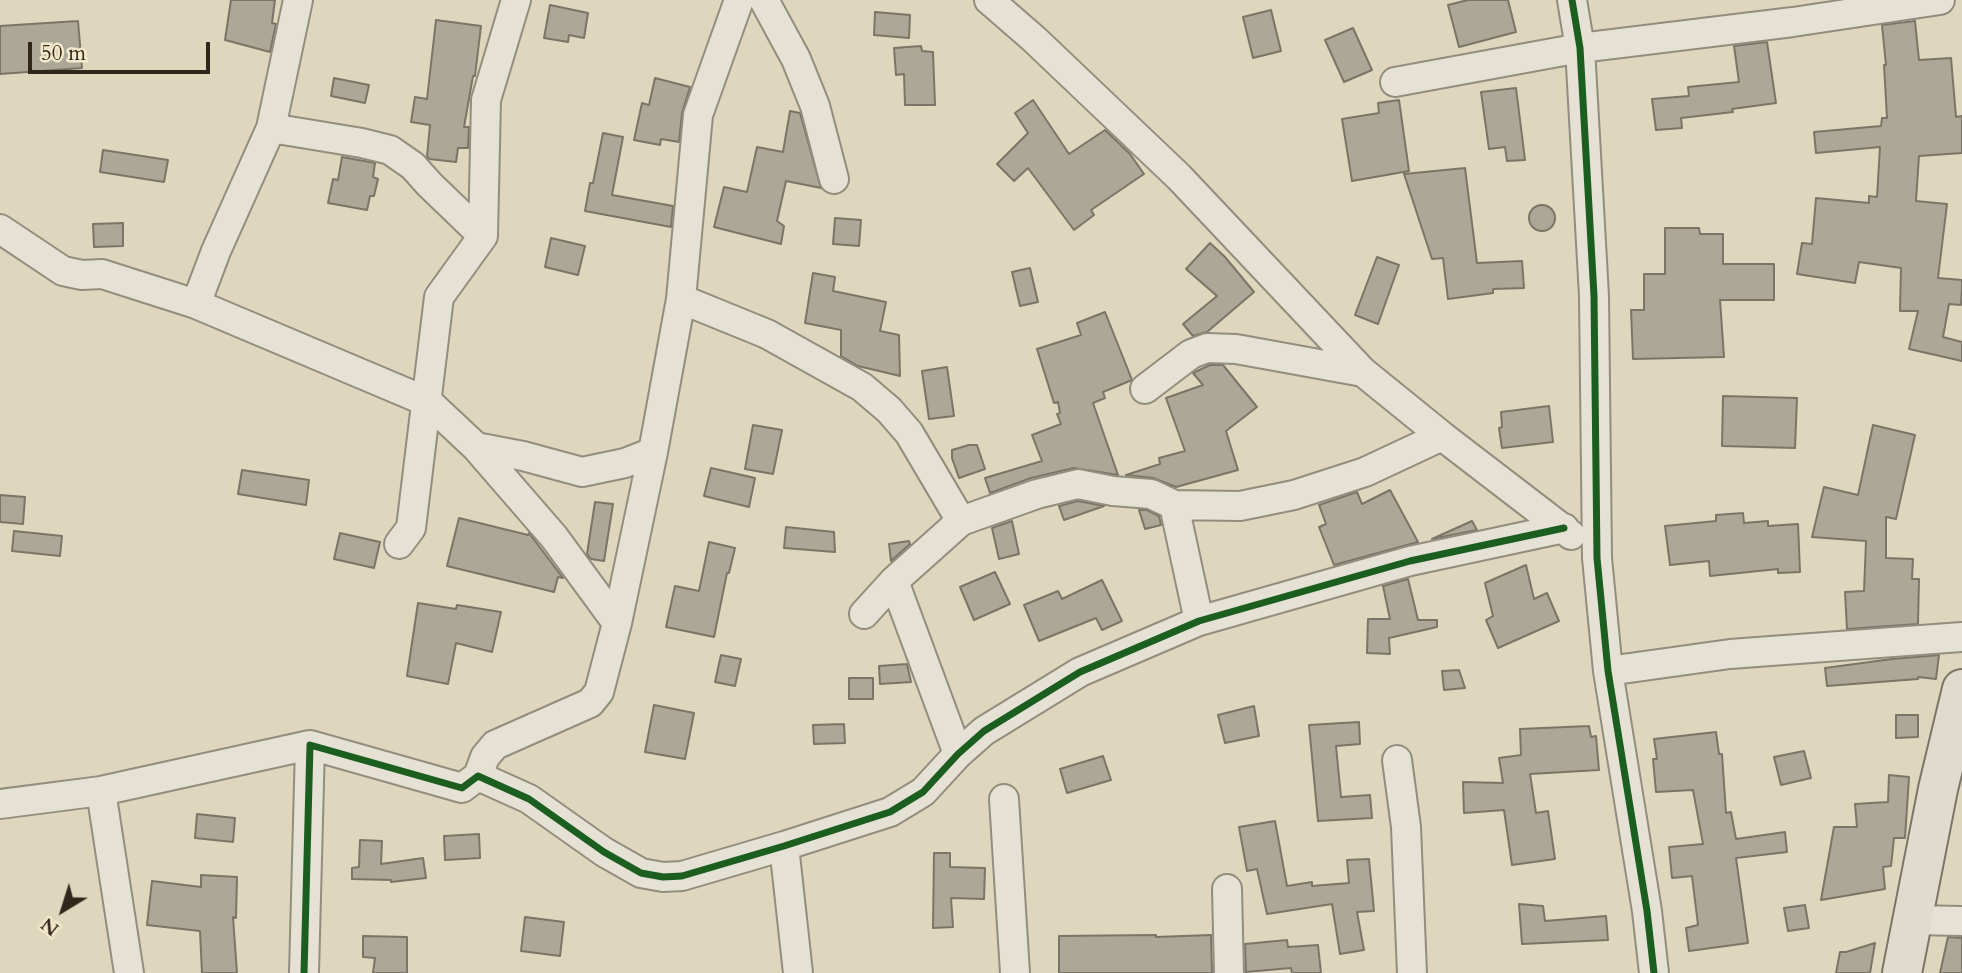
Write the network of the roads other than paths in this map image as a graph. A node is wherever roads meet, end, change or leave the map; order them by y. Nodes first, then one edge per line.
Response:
1 (298, 0) edge
2 (516, 0) edge
3 (739, 0) edge
4 (764, 0) edge
5 (989, 0) edge
6 (1572, 0) edge
7 (1940, 0) edge
8 (1792, 11) edge
9 (1580, 48) junction
10 (1395, 82) dead end
11 (271, 128) junction
12 (834, 179) dead end
13 (0, 229) edge
14 (483, 236) junction
15 (681, 299) junction
16 (196, 304) junction
17 (1363, 372) junction
18 (1145, 389) dead end
19 (428, 402) junction
20 (1442, 436) junction
21 (476, 447) junction
22 (653, 452) junction
23 (1174, 505) junction
24 (961, 521) junction
25 (1564, 528) junction
26 (399, 544) dead end
27 (1597, 558) junction
28 (894, 581) junction
29 (864, 614) dead end
30 (1199, 621) junction
31 (617, 623) junction
32 (1962, 637) edge
33 (1608, 671) junction
34 (1961, 694) edge
35 (310, 745) junction
36 (958, 754) junction
37 (1397, 760) dead end
38 (478, 776) junction
39 (100, 791) junction
40 (1004, 799) dead end
41 (0, 804) edge
42 (784, 846) junction
43 (1227, 889) dead end
44 (1913, 920) junction
45 (1962, 921) edge
46 (129, 973) edge
47 (304, 973) edge
48 (798, 973) edge
49 (1015, 973) edge
50 (1229, 973) edge
51 (1412, 973) edge
52 (1654, 973) edge
53 (1902, 973) edge

1 - 11 street
2 - 14 street
3 - 15 street
4 - 12 street
5 - 17 street
6 - 9 street
7 - 8 street
8 - 9 street
9 - 10 street
9 - 27 street
11 - 14 street
11 - 16 street
13 - 16 street
14 - 19 street
15 - 22 street
15 - 24 street
16 - 19 street
17 - 18 street
17 - 20 street
19 - 21 street
19 - 26 street
20 - 23 street
20 - 25 street
21 - 22 street
21 - 31 street
22 - 31 street
23 - 24 street
23 - 30 street
24 - 28 street
25 - 27 street
25 - 30 street
27 - 33 street
28 - 29 street
28 - 36 street
30 - 36 street
31 - 38 street
32 - 33 street
33 - 52 street
34 - 44 highway
35 - 38 street
35 - 39 street
35 - 47 street
36 - 42 street
37 - 51 street
38 - 42 street
39 - 41 street
39 - 46 street
40 - 49 street
42 - 48 street
43 - 50 street
44 - 45 street
44 - 53 highway

